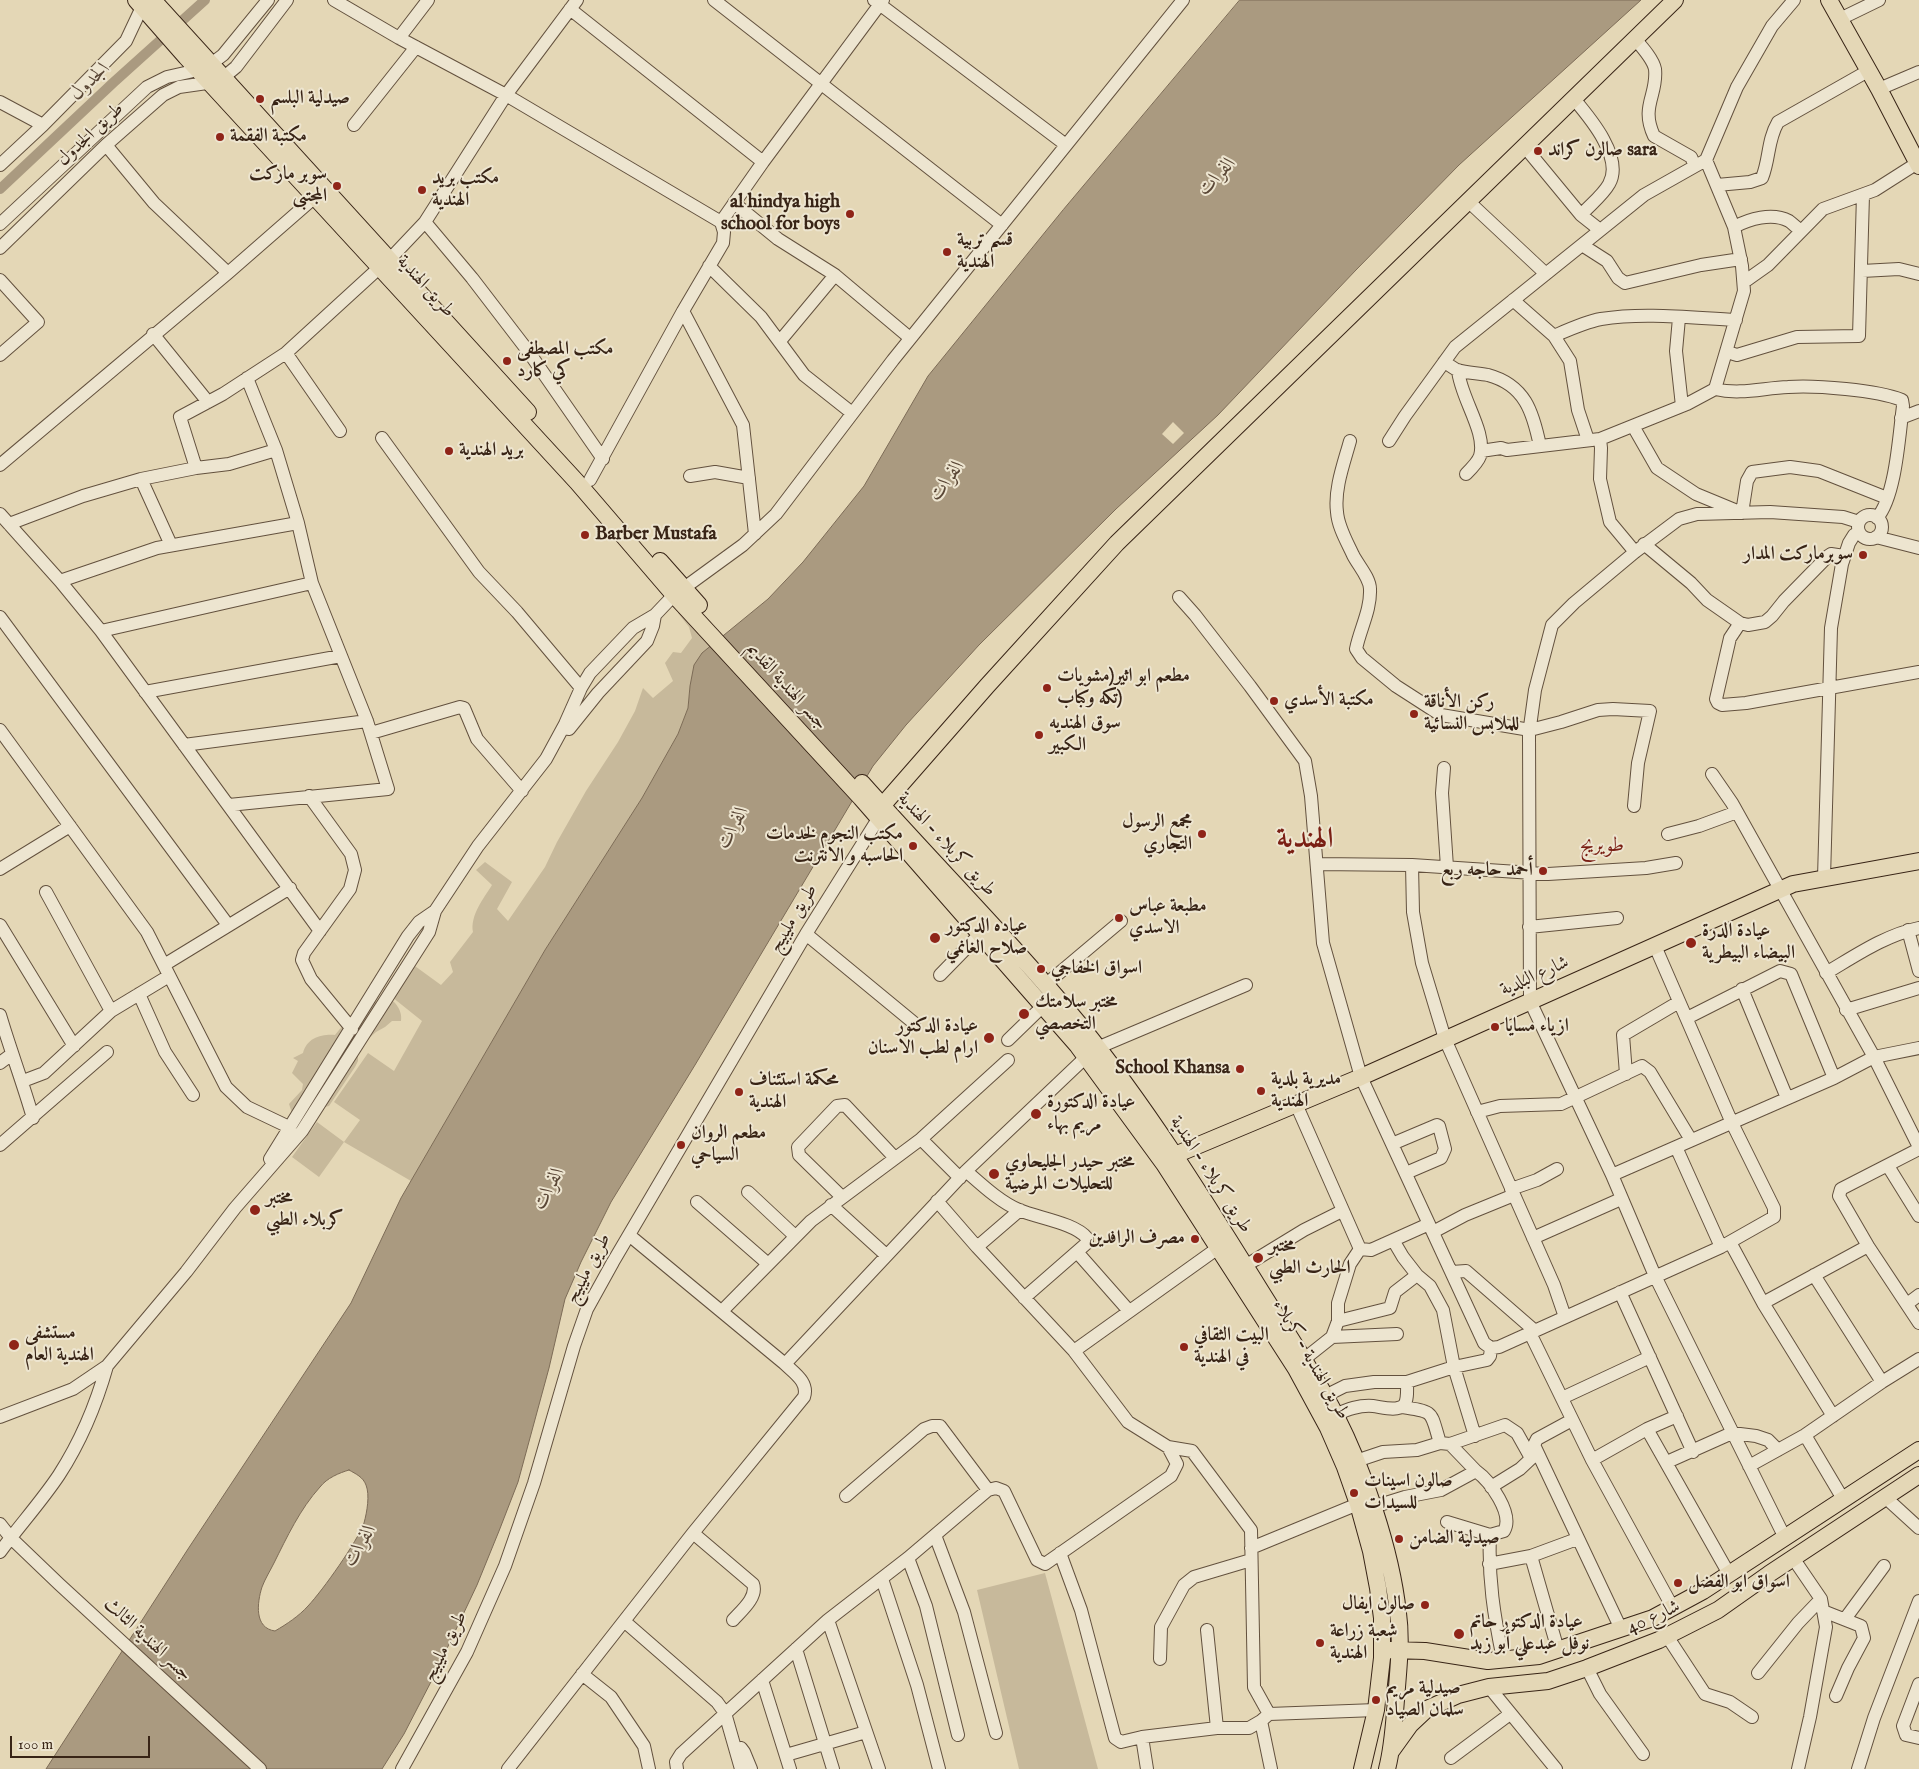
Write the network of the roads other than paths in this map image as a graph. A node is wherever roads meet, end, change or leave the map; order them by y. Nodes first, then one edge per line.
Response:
1 (268, 0) edge
2 (287, 0) edge
3 (334, 0) edge
4 (428, 0) edge
5 (714, 0) edge
6 (1675, 0) edge
7 (1794, 0) edge
8 (1828, 0) edge
9 (1879, 0) edge
10 (879, 1) edge
11 (1179, 1) edge
12 (574, 5) edge
13 (149, 8) edge
14 (1840, 19) junction
15 (399, 38) junction
16 (1635, 39) junction
17 (416, 47) junction
18 (205, 67) junction
19 (1868, 71) junction
20 (1919, 72) edge
21 (217, 80) junction
22 (822, 84) junction
23 (1879, 89) junction
24 (506, 95) junction
25 (1574, 99) junction
26 (0, 102) edge
27 (43, 125) junction
28 (354, 125) dead end
29 (106, 145) junction
30 (1066, 145) junction
31 (1524, 146) junction
32 (763, 162) junction
33 (1701, 163) junction
34 (0, 164) edge
35 (1919, 164) edge
36 (1717, 185) junction
37 (1863, 195) junction
38 (315, 197) junction
39 (1468, 201) junction
40 (734, 203) junction
41 (1581, 215) junction
42 (425, 222) junction
43 (721, 222) junction
44 (0, 224) edge
45 (1002, 225) junction
46 (1734, 227) junction
47 (1600, 230) junction
48 (1801, 231) junction
49 (1582, 245) junction
50 (0, 248) edge
51 (1741, 260) junction
52 (385, 263) junction
53 (709, 266) junction
54 (1862, 271) junction
55 (228, 273) junction
56 (1546, 274) junction
57 (1919, 274) edge
58 (835, 275) junction
59 (0, 280) edge
60 (1744, 282) junction
61 (1513, 300) junction
62 (682, 311) junction
63 (1679, 318) junction
64 (1736, 320) junction
65 (153, 334) junction
66 (1554, 336) junction
67 (910, 338) junction
68 (780, 341) junction
69 (1727, 352) junction
70 (0, 354) edge
71 (286, 354) junction
72 (1444, 362) junction
73 (1458, 370) junction
74 (247, 378) junction
75 (1715, 389) junction
76 (208, 402) junction
77 (1682, 406) junction
78 (1919, 411) edge
79 (852, 413) junction
80 (1901, 418) junction
81 (1633, 426) junction
82 (340, 431) dead end
83 (382, 438) dead end
84 (1594, 440) junction
85 (1350, 441) dead end
86 (1389, 441) dead end
87 (1540, 446) junction
88 (276, 450) junction
89 (1481, 451) junction
90 (603, 459) junction
91 (0, 465) edge
92 (196, 468) junction
93 (1466, 474) dead end
94 (690, 476) dead end
95 (749, 478) junction
96 (141, 479) junction
97 (590, 480) junction
98 (1887, 498) junction
99 (1742, 513) junction
100 (1877, 518) junction
101 (4, 519) edge
102 (298, 523) junction
103 (1859, 527) junction
104 (755, 534) junction
105 (1876, 537) junction
106 (171, 546) junction
107 (1640, 548) junction
108 (1919, 548) edge
109 (1844, 556) junction
110 (60, 580) junction
111 (312, 583) junction
112 (683, 595) junction
113 (1178, 597) dead end
114 (655, 615) junction
115 (0, 617) edge
116 (1740, 623) junction
117 (101, 631) junction
118 (341, 656) junction
119 (1919, 672) edge
120 (1830, 687) junction
121 (581, 688) junction
122 (145, 692) junction
123 (369, 727) junction
124 (0, 730) edge
125 (1530, 730) junction
126 (184, 746) junction
127 (546, 759) junction
128 (1444, 768) dead end
129 (1712, 774) dead end
130 (522, 790) junction
131 (864, 794) joint
132 (309, 796) junction
133 (229, 805) junction
134 (1634, 806) dead end
135 (880, 812) junction
136 (1737, 812) junction
137 (70, 826) junction
138 (1668, 834) dead end
139 (1919, 861) edge
140 (1676, 863) dead end
141 (1317, 864) junction
142 (1412, 865) junction
143 (1447, 867) junction
144 (0, 869) edge
145 (1530, 871) junction
146 (1824, 878) junction
147 (290, 888) junction
148 (1780, 890) junction
149 (46, 892) dead end
150 (435, 911) junction
151 (1617, 918) dead end
152 (1121, 921) dead end
153 (228, 925) junction
154 (0, 926) edge
155 (1529, 927) junction
156 (1914, 929) edge
157 (320, 931) junction
158 (806, 934) junction
159 (980, 934) junction
160 (1655, 946) junction
161 (166, 970) junction
162 (1919, 971) edge
163 (1826, 973) junction
164 (940, 975) dead end
165 (1044, 985) junction
166 (1246, 985) dead end
167 (1919, 988) edge
168 (1742, 990) junction
169 (139, 994) junction
170 (1530, 1001) junction
171 (1679, 1002) junction
172 (1043, 1006) junction
173 (110, 1010) junction
174 (1846, 1010) junction
175 (0, 1015) edge
176 (1687, 1018) junction
177 (914, 1023) dead end
178 (352, 1029) junction
179 (1445, 1039) junction
180 (1008, 1040) dead end
181 (74, 1046) junction
182 (1919, 1048) edge
183 (107, 1052) dead end
184 (1092, 1052) junction
185 (12, 1054) junction
186 (1874, 1057) junction
187 (1008, 1060) dead end
188 (0, 1064) edge
189 (1626, 1074) junction
190 (1361, 1077) junction
191 (1834, 1078) junction
192 (23, 1081) junction
193 (193, 1095) dead end
194 (1575, 1098) junction
195 (1787, 1098) junction
196 (1296, 1104) junction
197 (1477, 1112) junction
198 (33, 1118) junction
199 (1732, 1123) junction
200 (289, 1126) junction
201 (921, 1139) junction
202 (1691, 1140) junction
203 (1392, 1144) junction
204 (0, 1145) edge
205 (1676, 1147) junction
206 (1919, 1148) edge
207 (1174, 1155) junction
208 (895, 1158) junction
209 (1888, 1166) junction
210 (1557, 1169) dead end
211 (1406, 1173) junction
212 (963, 1174) junction
213 (1612, 1175) junction
214 (255, 1185) junction
215 (748, 1192) dead end
216 (1513, 1192) junction
217 (1621, 1198) junction
218 (837, 1201) junction
219 (937, 1201) junction
220 (697, 1202) dead end
221 (1020, 1210) junction
222 (1342, 1211) junction
223 (1919, 1216) edge
224 (1431, 1228) junction
225 (629, 1235) junction
226 (795, 1236) junction
227 (1533, 1238) junction
228 (1393, 1240) junction
229 (1726, 1244) junction
230 (1868, 1246) junction
231 (977, 1247) junction
232 (1218, 1248) junction
233 (1360, 1249) junction
234 (1077, 1252) junction
235 (886, 1255) junction
236 (767, 1263) junction
237 (1245, 1266) junction
238 (1452, 1272) junction
239 (1418, 1275) junction
240 (1814, 1275) junction
241 (1655, 1276) junction
242 (1620, 1292) junction
243 (1919, 1295) edge
244 (1024, 1298) junction
245 (1763, 1303) junction
246 (1906, 1304) junction
247 (722, 1311) junction
248 (1129, 1311) junction
249 (1565, 1317) junction
250 (1338, 1321) junction
251 (1919, 1323) edge
252 (1533, 1332) junction
253 (1397, 1334) dead end
254 (1332, 1337) junction
255 (1491, 1348) junction
256 (1074, 1351) junction
257 (1650, 1357) junction
258 (1919, 1359) edge
259 (1303, 1360) junction
260 (785, 1364) junction
261 (107, 1366) junction
262 (1454, 1367) junction
263 (1407, 1382) junction
264 (1882, 1382) junction
265 (1324, 1396) junction
266 (1562, 1398) junction
267 (1402, 1407) junction
268 (1335, 1414) junction
269 (1677, 1416) junction
270 (1833, 1416) junction
271 (0, 1417) edge
272 (1572, 1420) junction
273 (1647, 1429) junction
274 (1732, 1433) junction
275 (1805, 1435) junction
276 (1475, 1436) junction
277 (1445, 1444) junction
278 (1168, 1447) junction
279 (1778, 1450) junction
280 (1919, 1450) edge
281 (1692, 1452) junction
282 (1534, 1455) junction
283 (1592, 1460) junction
284 (1356, 1461) junction
285 (1667, 1462) junction
286 (1749, 1466) junction
287 (1476, 1471) junction
288 (1919, 1475) edge
289 (1491, 1487) junction
290 (988, 1490) junction
291 (846, 1496) dead end
292 (1885, 1497) junction
293 (1843, 1500) junction
294 (1365, 1506) junction
295 (1448, 1522) dead end
296 (0, 1524) edge
297 (1919, 1528) edge
298 (693, 1533) junction
299 (935, 1535) junction
300 (1490, 1535) junction
301 (11, 1538) junction
302 (1785, 1538) junction
303 (1577, 1539) junction
304 (0, 1552) edge
305 (1060, 1553) junction
306 (1251, 1554) junction
307 (1531, 1556) junction
308 (908, 1558) junction
309 (1793, 1558) junction
310 (1489, 1564) junction
311 (1884, 1566) dead end
312 (1729, 1574) junction
313 (882, 1579) junction
314 (1919, 1601) edge
315 (1397, 1602) junction
316 (1380, 1604) junction
317 (1822, 1605) junction
318 (1673, 1608) junction
319 (1845, 1619) junction
320 (624, 1620) junction
321 (733, 1620) dead end
322 (828, 1620) junction
323 (1621, 1629) junction
324 (1207, 1630) dead end
325 (1667, 1636) junction
326 (796, 1649) junction
327 (1382, 1649) junction
328 (1400, 1650) junction
329 (1558, 1650) junction
330 (1539, 1656) junction
331 (1160, 1659) dead end
332 (1502, 1659) junction
333 (1587, 1668) junction
334 (1758, 1673) dead end
335 (582, 1674) junction
336 (762, 1680) junction
337 (1548, 1681) junction
338 (1919, 1684) edge
339 (1489, 1687) junction
340 (1836, 1696) dead end
341 (1376, 1710) junction
342 (725, 1713) junction
343 (1510, 1714) junction
344 (1752, 1717) dead end
345 (1265, 1718) junction
346 (1217, 1728) junction
347 (866, 1732) junction
348 (996, 1733) dead end
349 (958, 1735) dead end
350 (1142, 1737) junction
351 (1919, 1738) edge
352 (734, 1741) junction
353 (825, 1744) junction
354 (1392, 1750) junction
355 (1643, 1754) dead end
356 (786, 1755) junction
357 (1451, 1758) dead end
358 (260, 1769) edge
359 (402, 1769) edge
360 (508, 1769) edge
361 (649, 1769) edge
362 (677, 1769) edge
363 (740, 1769) edge
364 (751, 1769) edge
365 (790, 1769) edge
366 (833, 1769) edge
367 (879, 1769) edge
368 (939, 1769) edge
369 (1147, 1769) edge
370 (1271, 1769) edge
371 (1359, 1769) edge
372 (1387, 1769) edge
373 (1556, 1769) edge
374 (1798, 1769) edge
375 (1858, 1769) edge

1 - 18 street
2 - 21 street
3 - 15 street
4 - 15 street
5 - 22 street
6 - 16 main road
7 - 33 street
8 - 14 main road
9 - 14 street
10 - 22 street
10 - 30 street
11 - 30 street
12 - 24 street
12 - 32 street
13 - 18 main road, طريق الهندية
13 - 27 street
14 - 19 main road
15 - 17 street
16 - 25 main road
16 - 33 street
17 - 24 street
17 - 28 street
18 - 21 main road, طريق الهندية
18 - 44 street, طريق الجدول
19 - 23 main road
19 - 36 street
20 - 23 street
21 - 29 street, طريق الجدول
21 - 38 main road, طريق الهندية
21 - 52 main road, طريق الهندية
22 - 32 street
22 - 45 street
23 - 35 main road
24 - 42 street
24 - 43 street
25 - 31 main road
25 - 41 street
26 - 27 street
27 - 34 street
29 - 50 street, طريق الجدول
29 - 55 street
30 - 45 street
31 - 39 main road
31 - 41 street
32 - 40 street
33 - 36 street
33 - 47 street
35 - 37 street
36 - 46 street
37 - 48 street
37 - 54 street
38 - 52 main road, طريق الهندية
38 - 55 street
39 - 56 street
39 - 135 main road
40 - 43 street
40 - 58 street
41 - 47 street
42 - 52 street
42 - 90 street
43 - 53 street
45 - 67 street
46 - 48 street
46 - 51 street
47 - 49 street
48 - 60 street
49 - 51 street
49 - 56 street
51 - 60 street
52 - 71 street
52 - 97 main road, طريق الهندية
52 - 112 main road, طريق الهندية
53 - 62 street
53 - 68 street
54 - 57 street
54 - 69 street
55 - 65 street
56 - 61 street
58 - 67 street
58 - 68 street
59 - 70 street
60 - 64 street
61 - 66 street
61 - 72 street
62 - 90 street
62 - 95 street
63 - 64 street
63 - 66 street
63 - 77 street
64 - 69 street
65 - 76 street
65 - 91 street
66 - 84 street
67 - 79 street
68 - 79 street
69 - 75 street
71 - 74 street
71 - 82 street
72 - 73 street
72 - 86 street
73 - 87 street
73 - 89 street
74 - 76 street
74 - 88 street
75 - 77 street
75 - 80 street
76 - 92 street
77 - 81 street
78 - 80 street
79 - 104 street
80 - 98 street
81 - 84 street
81 - 99 street
83 - 121 street
84 - 87 street
84 - 107 street
85 - 125 street
87 - 89 street
88 - 92 street
88 - 102 street
89 - 93 street
90 - 97 street
92 - 96 street
94 - 95 street
95 - 104 street
96 - 101 street
96 - 106 street
97 - 112 main road, طريق الهندية
98 - 99 street
98 - 100 street
99 - 103 street
99 - 107 street
100 - 103 street
100 - 105 street
101 - 110 street
102 - 106 street
102 - 111 street
103 - 105 street
103 - 109 street
104 - 112 street
105 - 108 street
106 - 110 street
107 - 116 street
107 - 125 street
109 - 116 street
109 - 120 street
110 - 117 street
111 - 117 street
111 - 118 street
112 - 114 street
112 - 131 main road, جسر الهندية القديم
113 - 141 street
114 - 121 street
114 - 127 street
115 - 153 street
116 - 120 street
117 - 122 street
118 - 122 street
118 - 123 street
119 - 120 street
120 - 146 street
121 - 127 street
122 - 126 street
123 - 126 street
123 - 130 street
123 - 132 street
124 - 137 street
125 - 134 street
125 - 145 street
126 - 133 street
127 - 130 street
128 - 143 street
129 - 136 street
130 - 150 street
131 - 135 main road, طريق كربلاء - الهندية
132 - 133 street
132 - 157 street
133 - 147 street
135 - 158 street, طريق مليبيج
135 - 159 main road, طريق الهندية - كربلاء
135 - 165 main road, طريق كربلاء - الهندية
136 - 138 street
136 - 148 street
137 - 144 street
137 - 161 street
139 - 146 main road, شارع البلدية
140 - 145 street
141 - 142 street
141 - 190 street
142 - 143 street
142 - 179 street
143 - 145 street
145 - 155 street
146 - 148 main road, شارع البلدية
147 - 153 street
147 - 157 street
148 - 160 main road, شارع البلدية
148 - 163 street
149 - 173 street
150 - 178 street
150 - 214 street
151 - 155 street
152 - 165 street
153 - 161 street
154 - 181 street
155 - 170 street
156 - 162 street
156 - 163 street
157 - 178 street
158 - 177 street
158 - 225 street, طريق مليبيج
159 - 164 street
159 - 172 main road, طريق الهندية - كربلاء
160 - 170 main road, شارع البلدية
160 - 171 street
161 - 169 street
161 - 200 street
163 - 174 street
165 - 184 main road, طريق كربلاء - الهندية
166 - 184 street
167 - 174 street
168 - 176 street
168 - 191 street
168 - 195 street
169 - 173 street
169 - 193 street
170 - 179 main road, شارع البلدية
170 - 194 street
171 - 176 street
171 - 189 street
172 - 180 street
172 - 184 main road, طريق الهندية - كربلاء
173 - 181 street
174 - 186 street
175 - 185 street
176 - 199 street
178 - 200 street
179 - 190 main road, شارع البلدية
179 - 197 street
181 - 192 street
182 - 186 street
183 - 198 street
184 - 207 main road, طريق كربلاء - الهندية
184 - 212 street
184 - 232 main road, طريق الهندية - كربلاء
185 - 188 street
185 - 192 street
186 - 191 street
186 - 206 street
187 - 201 street
189 - 194 street
189 - 202 street
190 - 196 main road, شارع البلدية
190 - 203 street
191 - 195 street
192 - 198 street
194 - 197 street
194 - 213 street
195 - 199 street
196 - 207 main road, شارع البلدية
196 - 222 street
197 - 216 street
198 - 204 street
199 - 202 street
199 - 229 street
200 - 214 street
201 - 208 street
201 - 212 street
202 - 205 street
203 - 211 street
203 - 211 street
205 - 213 street
205 - 229 street
206 - 209 street
207 - 237 main road, طريق كربلاء - الهندية
208 - 218 street
208 - 218 street
209 - 223 street
209 - 230 street
210 - 216 street
211 - 224 street
212 - 219 street
212 - 221 street
213 - 217 street
214 - 261 street
215 - 226 street
216 - 224 street
216 - 227 street
217 - 227 street
217 - 241 street
218 - 226 street
218 - 235 street
219 - 231 street
219 - 235 street
220 - 236 street
221 - 231 street
221 - 234 street
222 - 233 street
222 - 237 street
224 - 228 street
224 - 238 street
225 - 247 street
225 - 359 street, طريق مليبيج
226 - 236 street
227 - 249 street
228 - 233 street
228 - 239 street
229 - 241 street
229 - 245 street
230 - 240 street
230 - 246 street
231 - 244 street
232 - 248 street
232 - 294 main road, طريق الهندية - كربلاء
233 - 250 street
234 - 244 street
234 - 248 street
235 - 260 street
236 - 247 street
237 - 259 main road, طريق كربلاء - الهندية
238 - 252 street
238 - 255 street
239 - 250 street
239 - 262 street
240 - 245 street
240 - 264 street
241 - 242 street
241 - 274 street
242 - 249 street
242 - 257 street
243 - 246 street
244 - 256 street
245 - 270 street
246 - 251 street
247 - 260 street
248 - 256 street
249 - 252 street
250 - 254 street
252 - 255 street
252 - 266 street
253 - 254 street
254 - 259 street
255 - 262 street
256 - 278 street
257 - 266 street
257 - 269 street
258 - 264 street
259 - 265 main road, طريق كربلاء - الهندية
260 - 298 street
261 - 271 street
261 - 301 street
262 - 263 street
262 - 276 street
263 - 265 street
263 - 267 street
264 - 270 street
265 - 268 main road, طريق كربلاء - الهندية
266 - 272 street
267 - 268 street
267 - 277 street
268 - 284 main road, طريق كربلاء - الهندية
269 - 273 street
269 - 281 street
270 - 275 street
272 - 282 street
272 - 283 street
273 - 283 street
273 - 285 street
274 - 279 street
274 - 281 street
274 - 286 street
275 - 279 street
275 - 293 street
276 - 277 street
276 - 282 street
277 - 284 street
277 - 287 street
278 - 305 street
278 - 306 street
279 - 286 street
280 - 293 main road, شارع 40
281 - 285 street
282 - 289 street
282 - 303 street
283 - 318 street
284 - 294 main road, طريق كربلاء - الهندية
285 - 312 street
286 - 302 street
287 - 289 street
287 - 294 street
288 - 292 main road, شارع 40
289 - 300 street
290 - 291 street
290 - 299 street
290 - 305 street
292 - 297 street
292 - 309 main road, شارع 40
293 - 302 main road, شارع 40
294 - 306 street
294 - 315 main road, طريق كربلاء - الهندية
294 - 316 main road, طريق الهندية - كربلاء
295 - 300 street
296 - 301 street, جسر الهندية الثالث
298 - 320 street
298 - 321 street
299 - 308 street
299 - 348 street
300 - 310 street
301 - 304 street
301 - 358 street, جسر الهندية الثالث
302 - 312 main road, شارع 40
303 - 307 street
303 - 323 street
305 - 350 street
306 - 331 street
306 - 345 street
307 - 310 street
307 - 329 street
308 - 313 street
308 - 349 street
309 - 317 street
309 - 325 main road, شارع 40
310 - 332 street
311 - 319 street
312 - 318 main road, شارع 40
313 - 322 street
313 - 368 street
314 - 375 street
315 - 316 main road
315 - 328 main road, طريق كربلاء - الهندية
316 - 327 main road, طريق الهندية - كربلاء
317 - 319 street
317 - 334 street
317 - 374 street
318 - 323 main road, شارع 40
319 - 340 street
320 - 335 street
320 - 342 street
322 - 326 street
322 - 347 street
323 - 329 main road, شارع 40
324 - 346 street
325 - 333 main road, شارع 40
325 - 344 street
326 - 336 street
326 - 353 street
327 - 328 main road, شارع 40
327 - 341 main road, طريق الهندية - كربلاء
328 - 332 main road, شارع 40
328 - 354 main road, طريق كربلاء - الهندية
329 - 330 main road, شارع 40
330 - 332 main road, شارع 40
330 - 337 main road
333 - 337 main road, شارع 40
333 - 355 street
335 - 360 street
335 - 361 street
336 - 342 street
336 - 356 street
337 - 339 main road, شارع 40
338 - 351 street
339 - 343 street
339 - 354 main road, شارع 40
341 - 345 street
341 - 371 main road, طريق الهندية - كربلاء
342 - 352 street
342 - 362 street
343 - 357 street
343 - 373 street
345 - 346 street
345 - 370 street
346 - 350 street
347 - 353 street
347 - 367 street
350 - 369 street
352 - 363 street
352 - 364 street
353 - 356 street
353 - 366 street
354 - 372 main road, طريق كربلاء - الهندية
356 - 365 street

